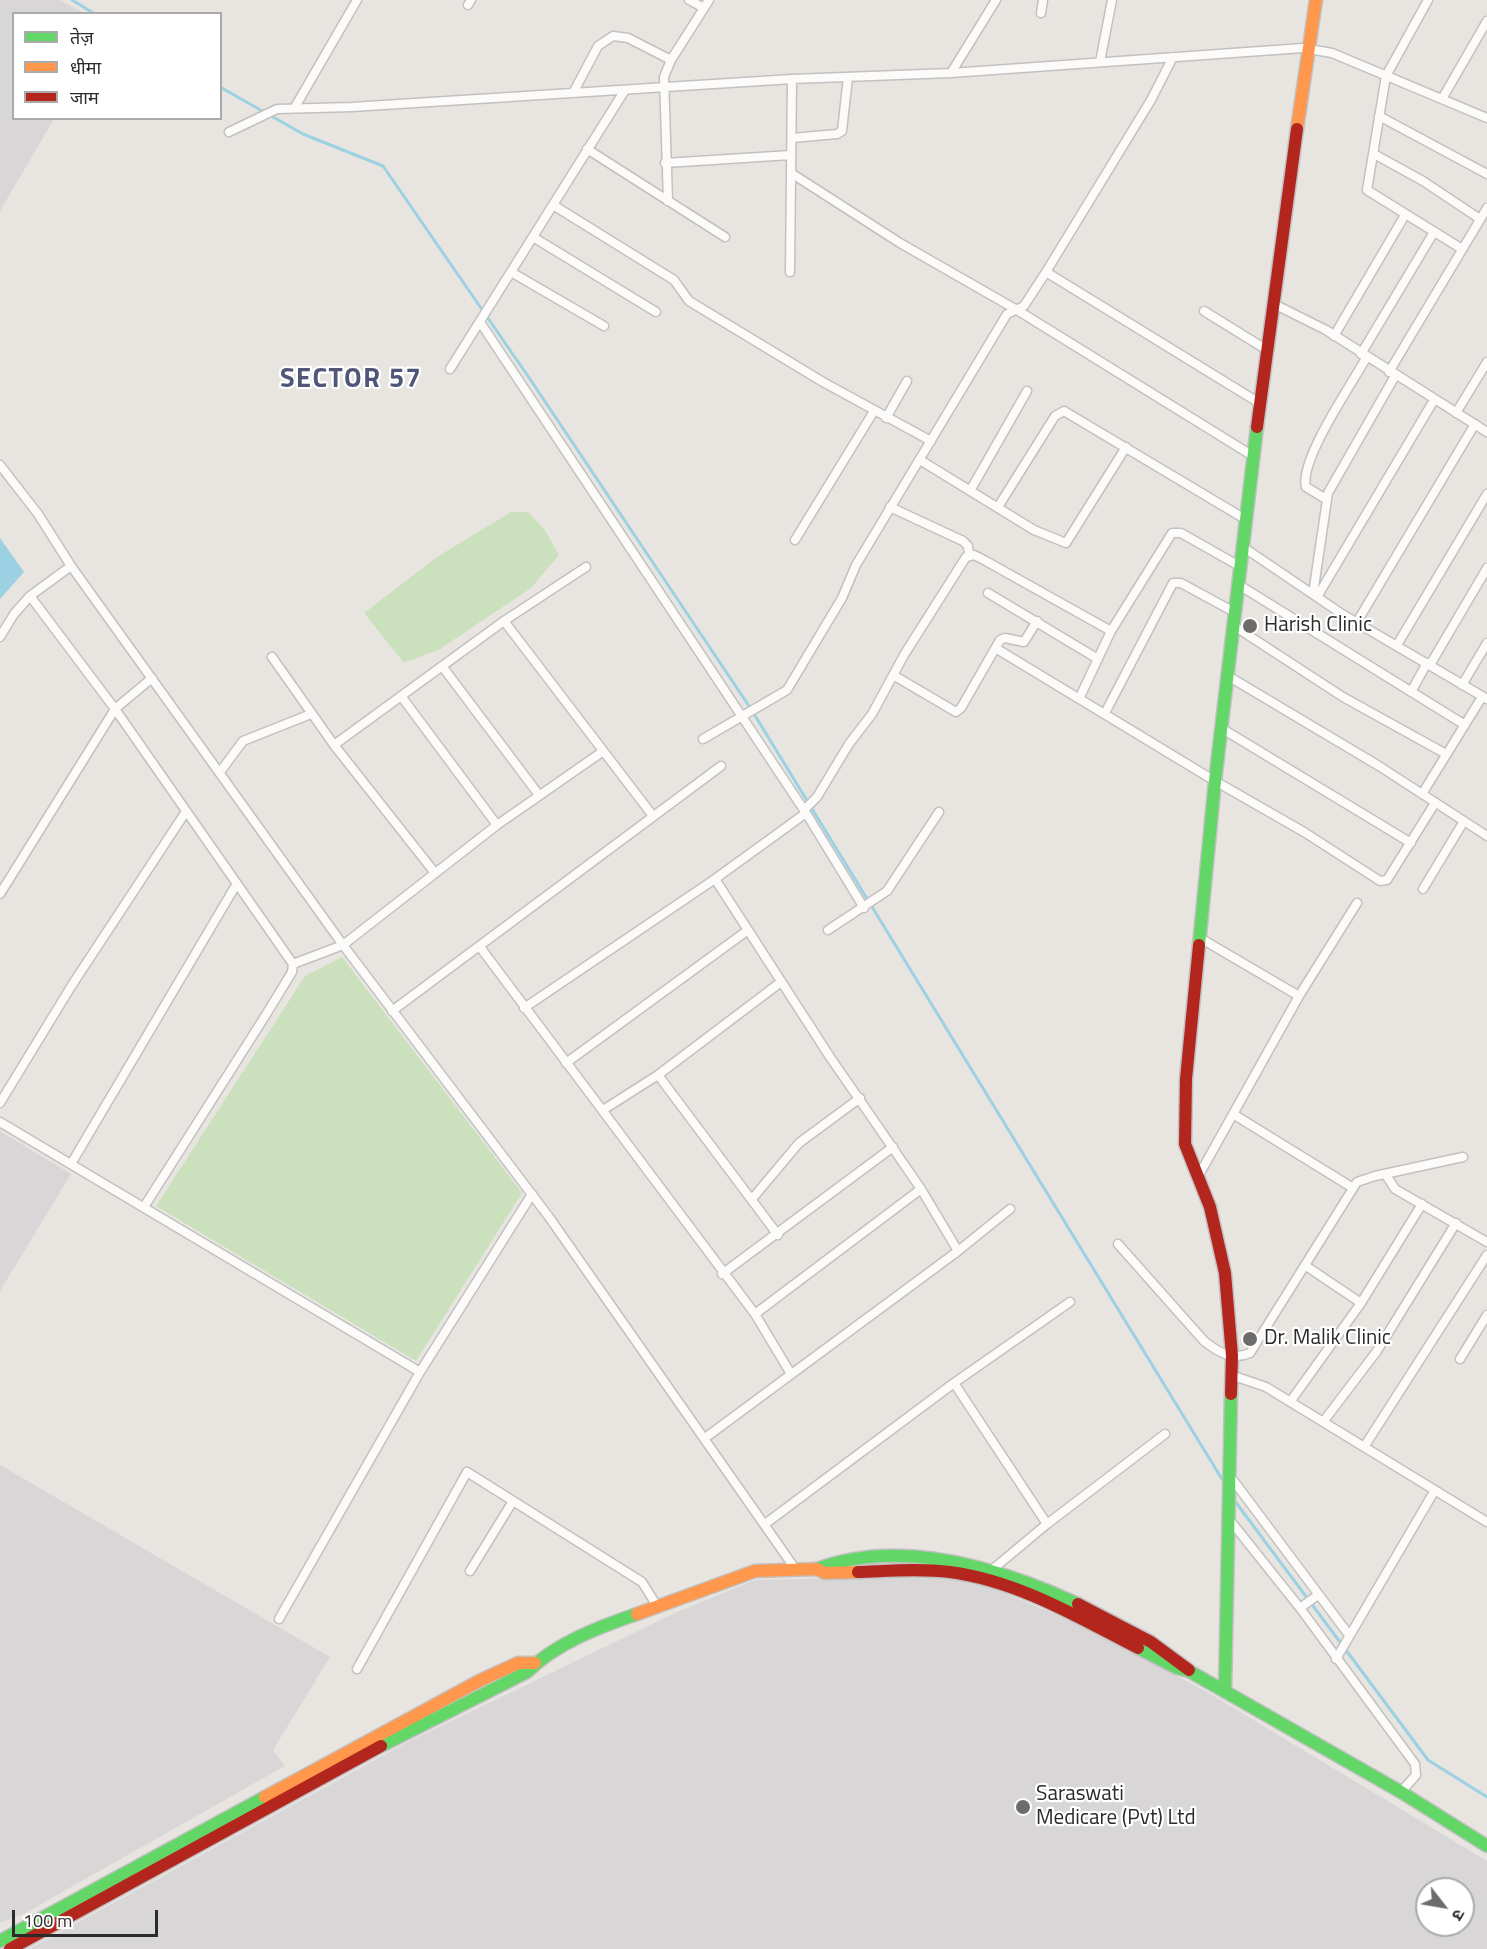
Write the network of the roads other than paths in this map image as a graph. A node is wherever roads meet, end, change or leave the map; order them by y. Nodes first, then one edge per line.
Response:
1 (357, 0) edge
2 (689, 0) edge
3 (996, 0) edge
4 (1043, 0) edge
5 (1112, 0) edge
6 (1317, 0) edge
7 (1428, 0) edge
8 (706, 4) edge
9 (1041, 13) dead end
10 (1487, 21) edge
11 (1310, 48) junction
12 (1173, 57) junction
13 (671, 60) junction
14 (1100, 62) junction
15 (951, 73) junction
16 (1386, 76) junction
17 (848, 77) junction
18 (792, 79) junction
19 (664, 87) junction
20 (625, 90) junction
21 (573, 93) junction
22 (1442, 99) junction
23 (294, 107) junction
24 (1486, 115) edge
25 (1379, 116) junction
26 (228, 132) dead end
27 (792, 138) junction
28 (587, 149) junction
29 (1374, 154) junction
30 (792, 155) junction
31 (665, 163) junction
32 (791, 173) junction
33 (1487, 174) edge
34 (668, 201) junction
35 (553, 205) junction
36 (1487, 208) edge
37 (1405, 215) junction
38 (1480, 219) junction
39 (1434, 232) junction
40 (533, 237) junction
41 (725, 237) dead end
42 (1461, 249) junction
43 (511, 272) junction
44 (790, 272) dead end
45 (1046, 272) junction
46 (1274, 304) junction
47 (1017, 310) junction
48 (1204, 311) dead end
49 (656, 312) dead end
50 (482, 319) junction
51 (604, 326) dead end
52 (1334, 336) junction
53 (1267, 350) junction
54 (1363, 356) junction
55 (1487, 362) edge
56 (450, 369) dead end
57 (1392, 374) junction
58 (908, 381) dead end
59 (1027, 391) dead end
60 (1434, 400) junction
61 (1261, 404) junction
62 (874, 411) junction
63 (1456, 413) junction
64 (886, 418) junction
65 (1475, 424) junction
66 (1487, 432) edge
67 (931, 441) junction
68 (1126, 447) junction
69 (1253, 456) junction
70 (920, 460) junction
71 (0, 465) edge
72 (970, 491) junction
73 (1487, 494) edge
74 (1326, 499) junction
75 (890, 507) junction
76 (998, 507) junction
77 (1245, 519) junction
78 (795, 540) dead end
79 (1243, 547) junction
80 (969, 555) junction
81 (71, 566) junction
82 (586, 567) dead end
83 (1241, 567) junction
84 (1487, 568) edge
85 (1239, 585) junction
86 (988, 593) dead end
87 (30, 596) junction
88 (1315, 596) junction
89 (1235, 620) junction
90 (504, 621) junction
91 (1037, 621) junction
92 (1357, 622) junction
93 (1111, 631) junction
94 (0, 637) edge
95 (1487, 643) edge
96 (1396, 645) junction
97 (997, 648) junction
98 (272, 657) dead end
99 (1098, 659) junction
100 (1429, 664) junction
101 (442, 666) junction
102 (893, 675) junction
103 (1228, 676) junction
104 (152, 678) junction
105 (1462, 685) junction
106 (1411, 692) junction
107 (401, 696) junction
108 (1485, 698) edge
109 (1080, 699) junction
110 (115, 709) junction
111 (1104, 713) junction
112 (311, 714) junction
113 (744, 714) junction
114 (1465, 725) junction
115 (1221, 728) junction
116 (703, 739) dead end
117 (334, 745) junction
118 (602, 752) junction
119 (1446, 754) junction
120 (721, 766) dead end
121 (220, 772) junction
122 (1215, 781) junction
123 (1422, 794) junction
124 (539, 795) junction
125 (1435, 803) junction
126 (808, 808) junction
127 (939, 812) dead end
128 (185, 813) junction
129 (652, 816) junction
130 (1464, 822) junction
131 (497, 825) junction
132 (1486, 833) edge
133 (1411, 843) junction
134 (435, 873) junction
135 (715, 879) junction
136 (236, 885) junction
137 (1423, 889) dead end
138 (0, 894) edge
139 (1357, 903) dead end
140 (866, 907) junction
141 (748, 930) junction
142 (828, 930) dead end
143 (1200, 938) junction
144 (343, 945) junction
145 (480, 947) junction
146 (293, 964) junction
147 (781, 982) junction
148 (1299, 996) junction
149 (524, 1008) junction
150 (392, 1011) junction
151 (566, 1063) junction
152 (658, 1075) junction
153 (860, 1098) junction
154 (0, 1103) edge
155 (603, 1110) junction
156 (1233, 1114) junction
157 (0, 1122) edge
158 (893, 1147) junction
159 (1463, 1157) dead end
160 (71, 1164) junction
161 (1199, 1175) junction
162 (1386, 1175) junction
163 (1353, 1188) junction
164 (921, 1190) junction
165 (532, 1194) junction
166 (752, 1199) junction
167 (1422, 1204) junction
168 (144, 1207) junction
169 (1010, 1209) dead end
170 (1456, 1223) junction
171 (778, 1235) junction
172 (1487, 1242) edge
173 (1118, 1244) dead end
174 (958, 1251) junction
175 (1487, 1255) edge
176 (1306, 1266) junction
177 (722, 1274) junction
178 (1070, 1302) dead end
179 (1361, 1303) junction
180 (754, 1314) junction
181 (1487, 1315) edge
182 (1232, 1356) junction
183 (1460, 1359) dead end
184 (420, 1372) junction
185 (791, 1374) junction
186 (1231, 1375) junction
187 (954, 1383) junction
188 (1290, 1402) junction
189 (1323, 1422) junction
190 (1165, 1434) dead end
191 (705, 1438) junction
192 (1364, 1447) junction
193 (1230, 1482) junction
194 (1435, 1490) junction
195 (513, 1501) junction
196 (1227, 1510) junction
197 (1486, 1520) edge
198 (765, 1524) junction
199 (1047, 1524) junction
200 (817, 1569) junction
201 (993, 1569) junction
202 (796, 1570) junction
203 (470, 1571) dead end
204 (1316, 1597) junction
205 (657, 1606) junction
206 (1302, 1607) junction
207 (279, 1619) dead end
208 (1343, 1647) junction
209 (535, 1663) junction
210 (357, 1669) dead end
211 (1190, 1671) junction
212 (1225, 1690) junction
213 (1401, 1792) junction
214 (1487, 1846) edge
215 (0, 1941) edge
216 (10, 1949) edge

1 - 23 street
2 - 8 street
3 - 15 street
4 - 9 street
5 - 14 street
6 - 11 street
7 - 16 street
8 - 13 street
10 - 22 street
11 - 12 street
11 - 16 street
11 - 46 street
12 - 14 street
12 - 45 street
13 - 19 street
13 - 21 street
14 - 15 street
15 - 17 street
16 - 22 street
16 - 25 street
17 - 18 street
17 - 27 street
18 - 19 street
18 - 27 street
19 - 20 street
19 - 31 street
20 - 21 street
20 - 28 street
21 - 23 street
22 - 24 street
23 - 26 street
25 - 29 street
25 - 33 street
27 - 30 street
28 - 34 street
28 - 35 street
29 - 37 street
29 - 38 street
30 - 31 street
30 - 32 street
31 - 34 street
32 - 44 street
32 - 47 street
34 - 41 street
35 - 40 street
35 - 62 street
36 - 38 street
37 - 39 street
37 - 52 street
38 - 42 street
39 - 42 street
39 - 54 street
40 - 43 street
40 - 49 street
42 - 57 street
43 - 50 street
43 - 51 street
45 - 47 street
45 - 61 street
46 - 52 street
46 - 53 street
47 - 67 street
47 - 69 street
48 - 53 street
50 - 56 street
50 - 113 street
52 - 54 street
53 - 61 street
54 - 57 street
54 - 74 street
55 - 63 street
57 - 60 street
57 - 74 street
58 - 64 street
59 - 72 street
60 - 63 street
60 - 88 street
61 - 69 street
62 - 64 street
62 - 78 street
63 - 65 street
64 - 67 street
65 - 66 street
65 - 92 street
67 - 70 street
68 - 76 street
68 - 76 street
68 - 77 street
69 - 77 street
70 - 72 street
70 - 75 street
71 - 81 street
72 - 76 street
73 - 96 street
74 - 88 street
75 - 80 street
75 - 113 street
77 - 79 street
79 - 83 street
79 - 88 street
80 - 93 street
80 - 102 street
81 - 87 street
81 - 104 street
82 - 90 street
83 - 85 street
83 - 93 street
84 - 100 street
85 - 89 street
85 - 106 street
86 - 91 street
87 - 94 street
87 - 110 street
88 - 92 street
89 - 103 street
89 - 111 street
89 - 119 street
90 - 101 street
90 - 118 street
91 - 97 street
91 - 99 street
92 - 96 street
93 - 99 street
95 - 105 street
96 - 100 street
97 - 102 street
97 - 109 street
98 - 112 street
99 - 109 street
100 - 105 street
100 - 106 street
101 - 107 street
101 - 124 street
102 - 126 street
103 - 115 street
103 - 123 street
104 - 110 street
104 - 121 street
105 - 108 street
106 - 114 street
107 - 117 street
107 - 131 street
108 - 114 street
109 - 111 street
110 - 128 street
110 - 138 street
111 - 122 street
112 - 117 street
112 - 121 street
113 - 116 street
113 - 126 street
114 - 119 street
115 - 122 street
115 - 133 street
117 - 134 street
118 - 124 street
118 - 129 street
119 - 123 street
120 - 129 street
121 - 144 street
122 - 133 street
122 - 143 street
123 - 125 street
124 - 131 street
125 - 130 street
125 - 133 street
126 - 135 street
126 - 140 street
127 - 140 street
128 - 136 street
128 - 154 street
129 - 145 street
130 - 132 street
130 - 137 street
131 - 134 street
134 - 144 street
135 - 141 street
135 - 149 street
136 - 146 street
136 - 160 street
139 - 148 street
140 - 142 street
141 - 147 street
141 - 151 street
143 - 148 street
143 - 161 street
144 - 146 street
144 - 150 street
145 - 149 street
145 - 150 street
146 - 168 street
147 - 152 street
147 - 153 street
148 - 156 street
149 - 151 street
150 - 165 street
151 - 155 street
152 - 155 street
152 - 166 street
153 - 158 street
153 - 166 street
155 - 177 street
156 - 161 street
156 - 163 street
157 - 160 street
158 - 164 street
158 - 171 street
159 - 162 street
160 - 168 street
161 - 182 street
162 - 163 street
162 - 167 street
163 - 176 street
164 - 174 street
164 - 180 street
165 - 184 street
165 - 191 street
166 - 171 street
167 - 170 street
167 - 179 street
168 - 184 street
169 - 174 street
170 - 172 street
170 - 189 street
171 - 177 street
173 - 182 street
174 - 185 street
175 - 192 street
176 - 179 street
176 - 182 street
177 - 180 street
178 - 187 street
179 - 188 street
180 - 185 street
181 - 183 street
182 - 186 street
184 - 207 street
185 - 191 street
186 - 188 street
186 - 193 street
187 - 198 street
187 - 199 street
188 - 189 street
189 - 192 street
190 - 199 street
191 - 198 street
192 - 194 street
193 - 196 street
193 - 204 street
194 - 197 street
194 - 208 street
195 - 203 street
195 - 205 street
195 - 210 street
196 - 206 street
196 - 212 street
198 - 202 street
199 - 201 street
200 - 201 street
200 - 202 street
200 - 211 street
201 - 211 street
202 - 205 street
204 - 206 street
204 - 208 street
205 - 209 street
206 - 208 street
208 - 213 street
209 - 215 street
209 - 216 street
211 - 212 street
212 - 213 street
213 - 214 street

